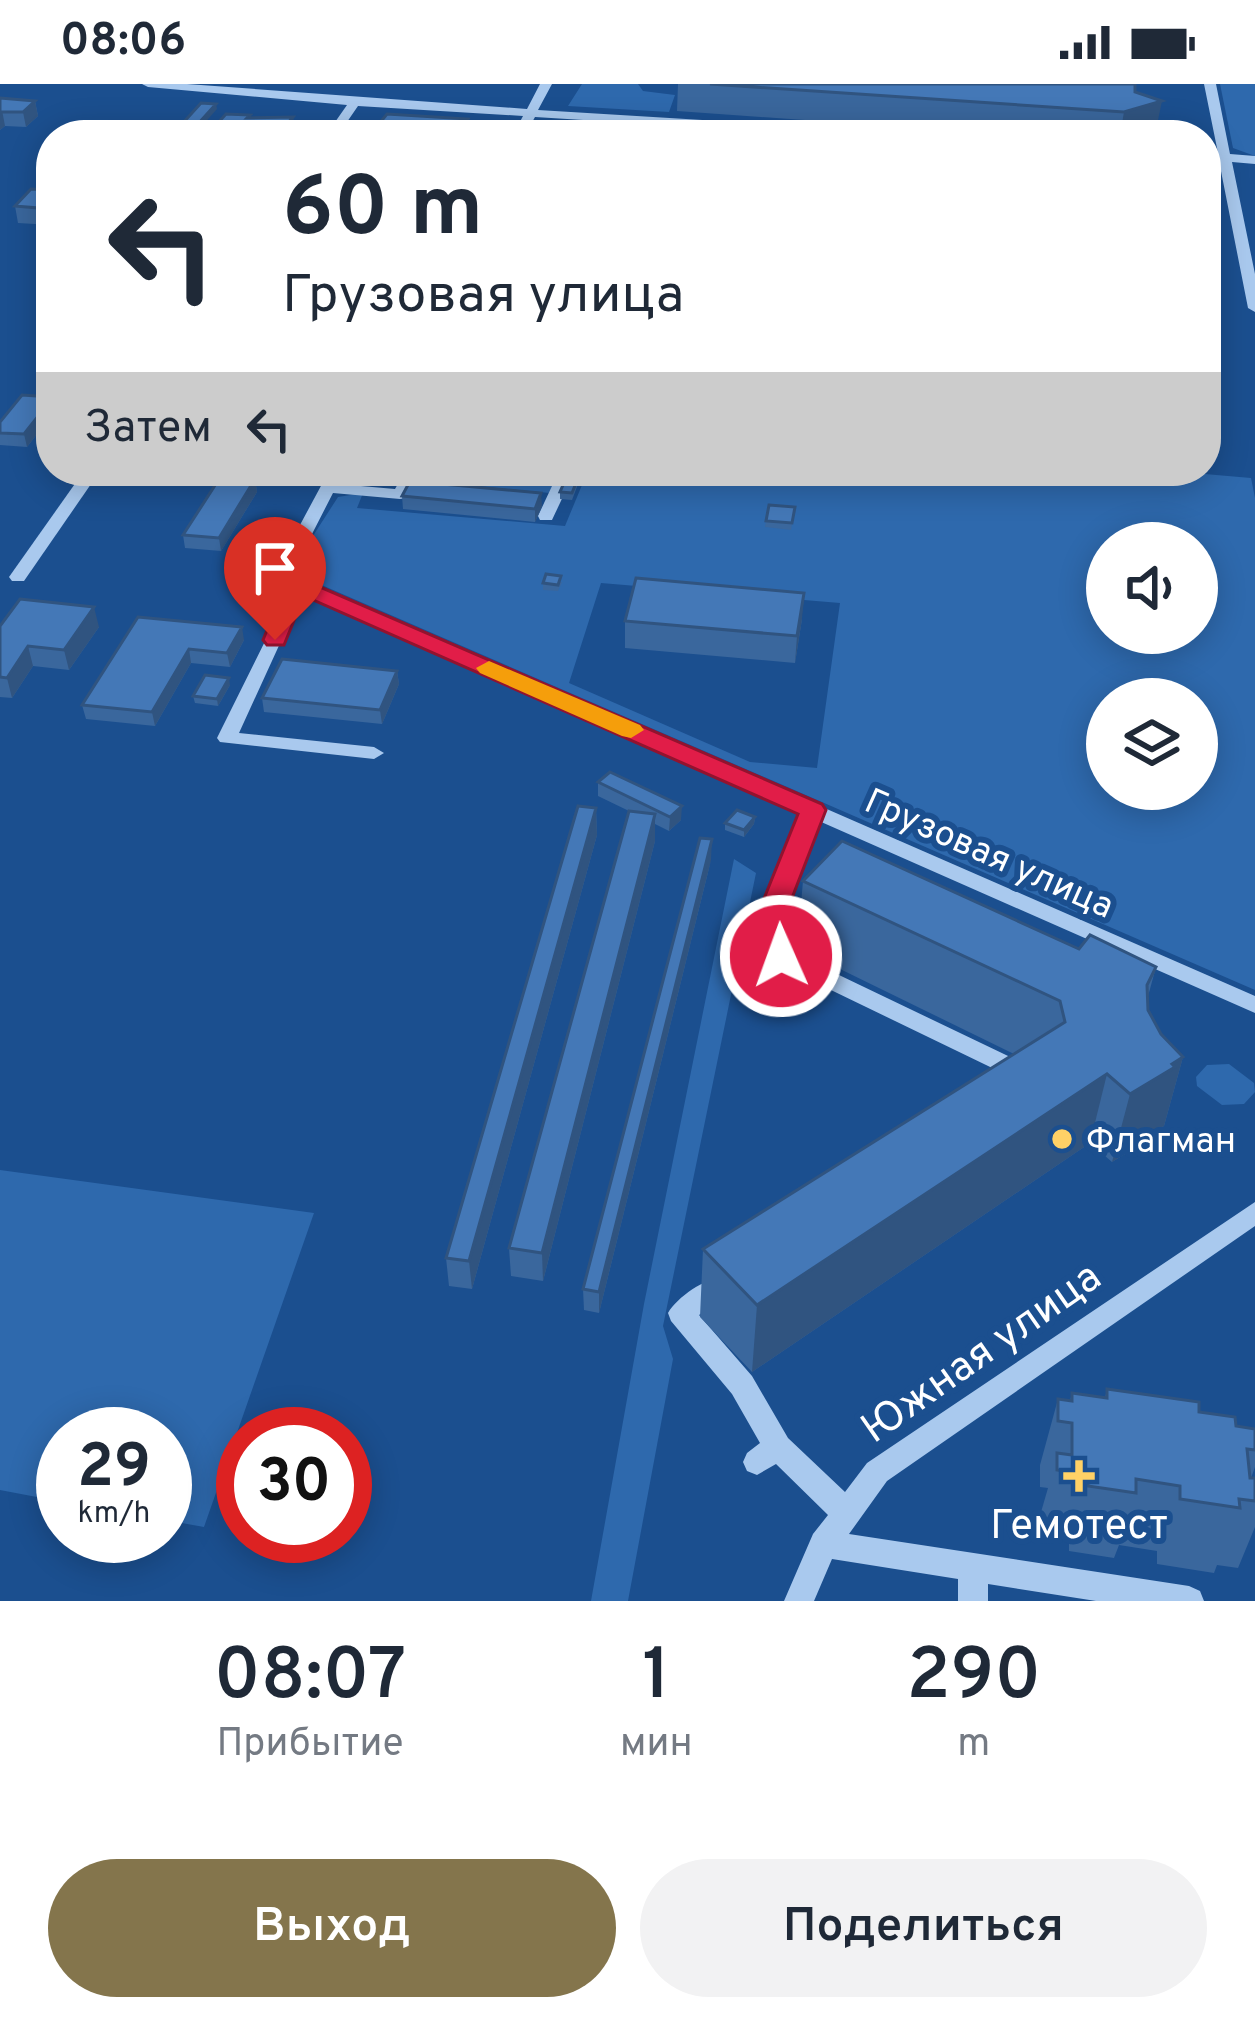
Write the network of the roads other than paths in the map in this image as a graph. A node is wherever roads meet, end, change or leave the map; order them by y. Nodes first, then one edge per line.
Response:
1 (148, 84) edge
2 (546, 84) edge
3 (1210, 84) edge
4 (356, 102) junction
5 (531, 112) junction
6 (343, 120) edge
7 (527, 120) edge
8 (653, 120) edge
9 (1218, 120) edge
10 (1221, 135) edge
11 (1221, 158) edge
12 (1226, 158) junction
13 (1255, 160) edge
14 (1255, 308) edge
15 (81, 486) edge
16 (330, 486) edge
17 (362, 486) edge
18 (404, 486) edge
19 (416, 486) edge
20 (559, 486) edge
21 (425, 489) edge
22 (548, 506) dead end
23 (17, 577) dead end
24 (297, 584) junction
25 (374, 753) dead end
26 (813, 810) junction
27 (1255, 1005) edge
28 (1007, 1102) edge
29 (1255, 1212) edge
30 (748, 1270) edge
31 (846, 1514) junction
32 (824, 1544) junction
33 (973, 1569) junction
34 (799, 1601) edge
35 (973, 1601) edge
36 (1189, 1601) edge

1 - 4 street
2 - 5 street
3 - 9 street
4 - 5 street
4 - 6 street
5 - 7 street
5 - 8 street
10 - 12 street
11 - 12 street
12 - 13 street
12 - 14 street
15 - 23 street
16 - 24 street
17 - 18 street
19 - 21 street
20 - 22 street
24 - 25 street
24 - 26 street, Грузовая улица
26 - 27 street, Грузовая улица
26 - 28 street
29 - 31 street, Южная улица
30 - 31 street
31 - 32 street, Южная улица
32 - 33 street
32 - 34 street, Южная улица
33 - 35 street
33 - 36 street

